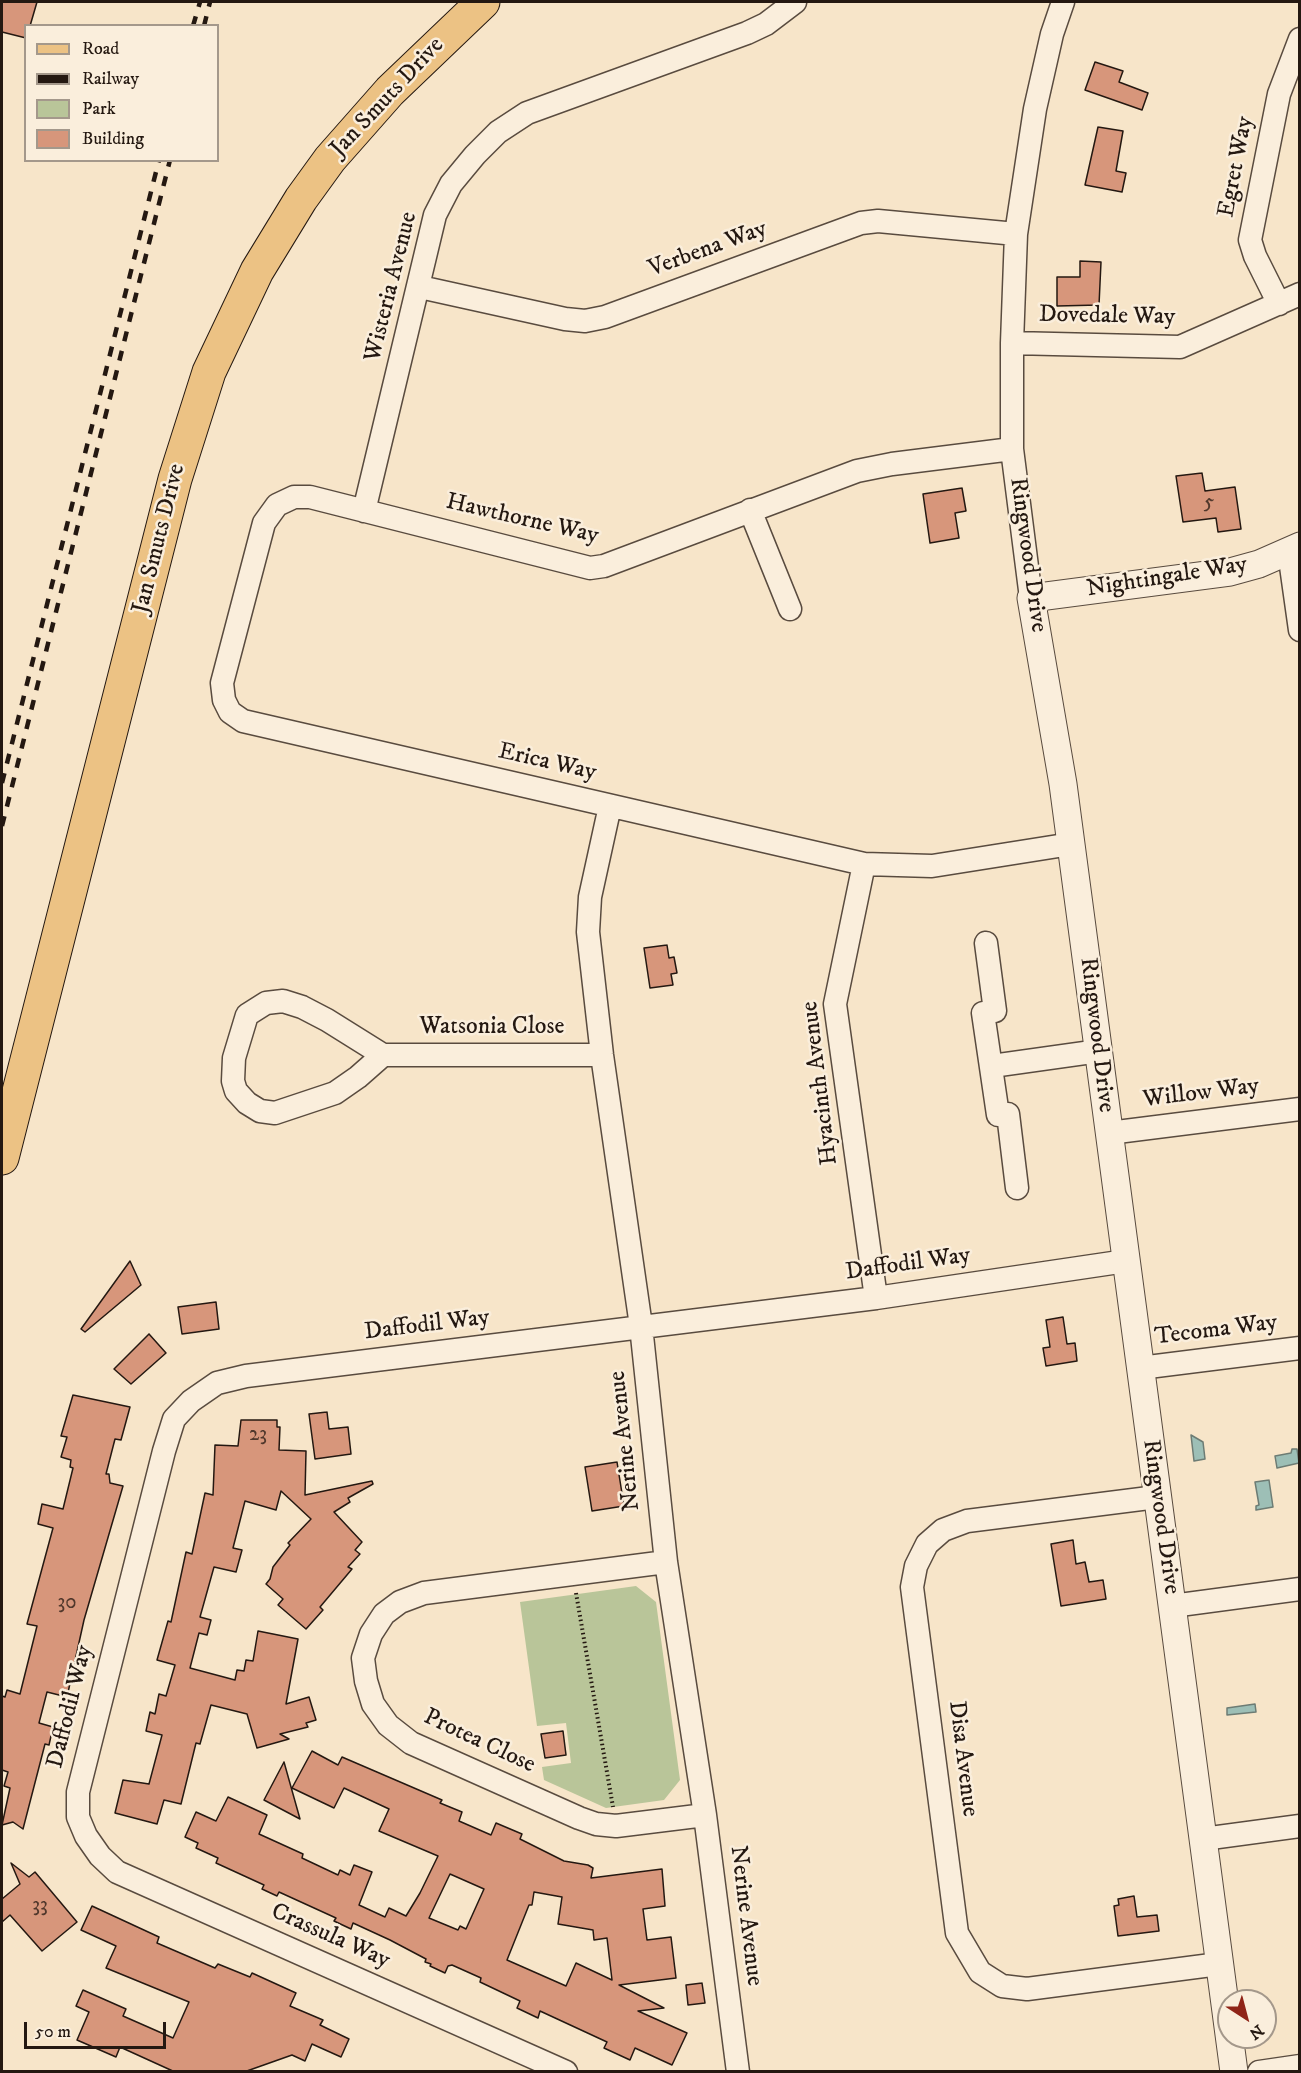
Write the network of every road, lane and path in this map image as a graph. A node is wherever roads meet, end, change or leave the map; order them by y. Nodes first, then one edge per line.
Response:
1 (483, 2) edge
2 (795, 2) edge
3 (1063, 2) edge
4 (1299, 39) edge
5 (1016, 234) junction
6 (420, 287) junction
7 (1299, 294) edge
8 (1279, 304) junction
9 (1012, 343) junction
10 (1012, 448) junction
11 (277, 505) joint
12 (750, 510) junction
13 (364, 511) junction
14 (1294, 549) edge
15 (1031, 598) junction
16 (790, 609) dead end
17 (1299, 630) edge
18 (610, 806) junction
19 (1071, 843) junction
20 (864, 864) junction
21 (986, 943) dead end
22 (1099, 1051) junction
23 (383, 1055) junction
24 (602, 1055) junction
25 (992, 1066) junction
26 (1299, 1109) edge
27 (1108, 1132) junction
28 (2, 1158) edge
29 (1017, 1188) dead end
30 (1126, 1261) junction
31 (876, 1298) junction
32 (641, 1326) junction
33 (1299, 1348) edge
34 (1140, 1368) junction
35 (1157, 1497) junction
36 (666, 1562) junction
37 (573, 1574) junction
38 (1299, 1589) edge
39 (1172, 1606) junction
40 (705, 1815) junction
41 (616, 1826) junction
42 (1299, 1826) edge
43 (86, 1836) joint
44 (1203, 1839) junction
45 (1219, 1964) junction
46 (1299, 2066) edge
47 (566, 2072) edge
48 (738, 2072) edge
49 (1234, 2072) edge
50 (1259, 2072) edge

1 - 28 main road, Jan Smuts Drive
2 - 6 street, Wisteria Avenue
3 - 5 street, Ringwood Drive
4 - 8 street, Egret Way
5 - 6 street, Verbena Way
5 - 9 street, Ringwood Drive
6 - 13 street, Wisteria Avenue
7 - 8 street, Dovedale Way
8 - 9 street, Dovedale Way
9 - 10 street, Ringwood Drive
10 - 12 street, Hawthorne Way
10 - 15 street, Ringwood Drive
11 - 13 street, Hawthorne Way
11 - 18 street, Erica Way
12 - 13 street, Hawthorne Way
12 - 16 street
14 - 15 street, Nightingale Way
14 - 17 street
15 - 19 street, Ringwood Drive
18 - 20 street, Erica Way
18 - 24 street, Nerine Avenue
19 - 20 street, Erica Way
19 - 22 street, Ringwood Drive
20 - 31 street, Hyacinth Avenue
21 - 25 street
22 - 25 street
22 - 27 street, Ringwood Drive
23 - 23 street
23 - 24 street, Watsonia Close
24 - 32 street, Nerine Avenue
25 - 29 street
26 - 27 street, Willow Way
27 - 30 street, Ringwood Drive
30 - 31 street, Daffodil Way
30 - 34 street, Ringwood Drive
31 - 32 street, Daffodil Way
32 - 36 street, Nerine Avenue
32 - 43 street, Daffodil Way
33 - 34 street, Tecoma Way
34 - 35 street, Ringwood Drive
35 - 39 street, Ringwood Drive
35 - 45 street, Disa Avenue
36 - 37 street, Protea Close
36 - 40 street, Nerine Avenue
37 - 41 path
37 - 41 street, Protea Close
38 - 39 street
39 - 44 street, Ringwood Drive
40 - 41 street, Protea Close
40 - 48 street, Nerine Avenue
42 - 44 street
43 - 47 street, Crassula Way
44 - 45 street, Ringwood Drive
45 - 49 street, Ringwood Drive
46 - 50 street

